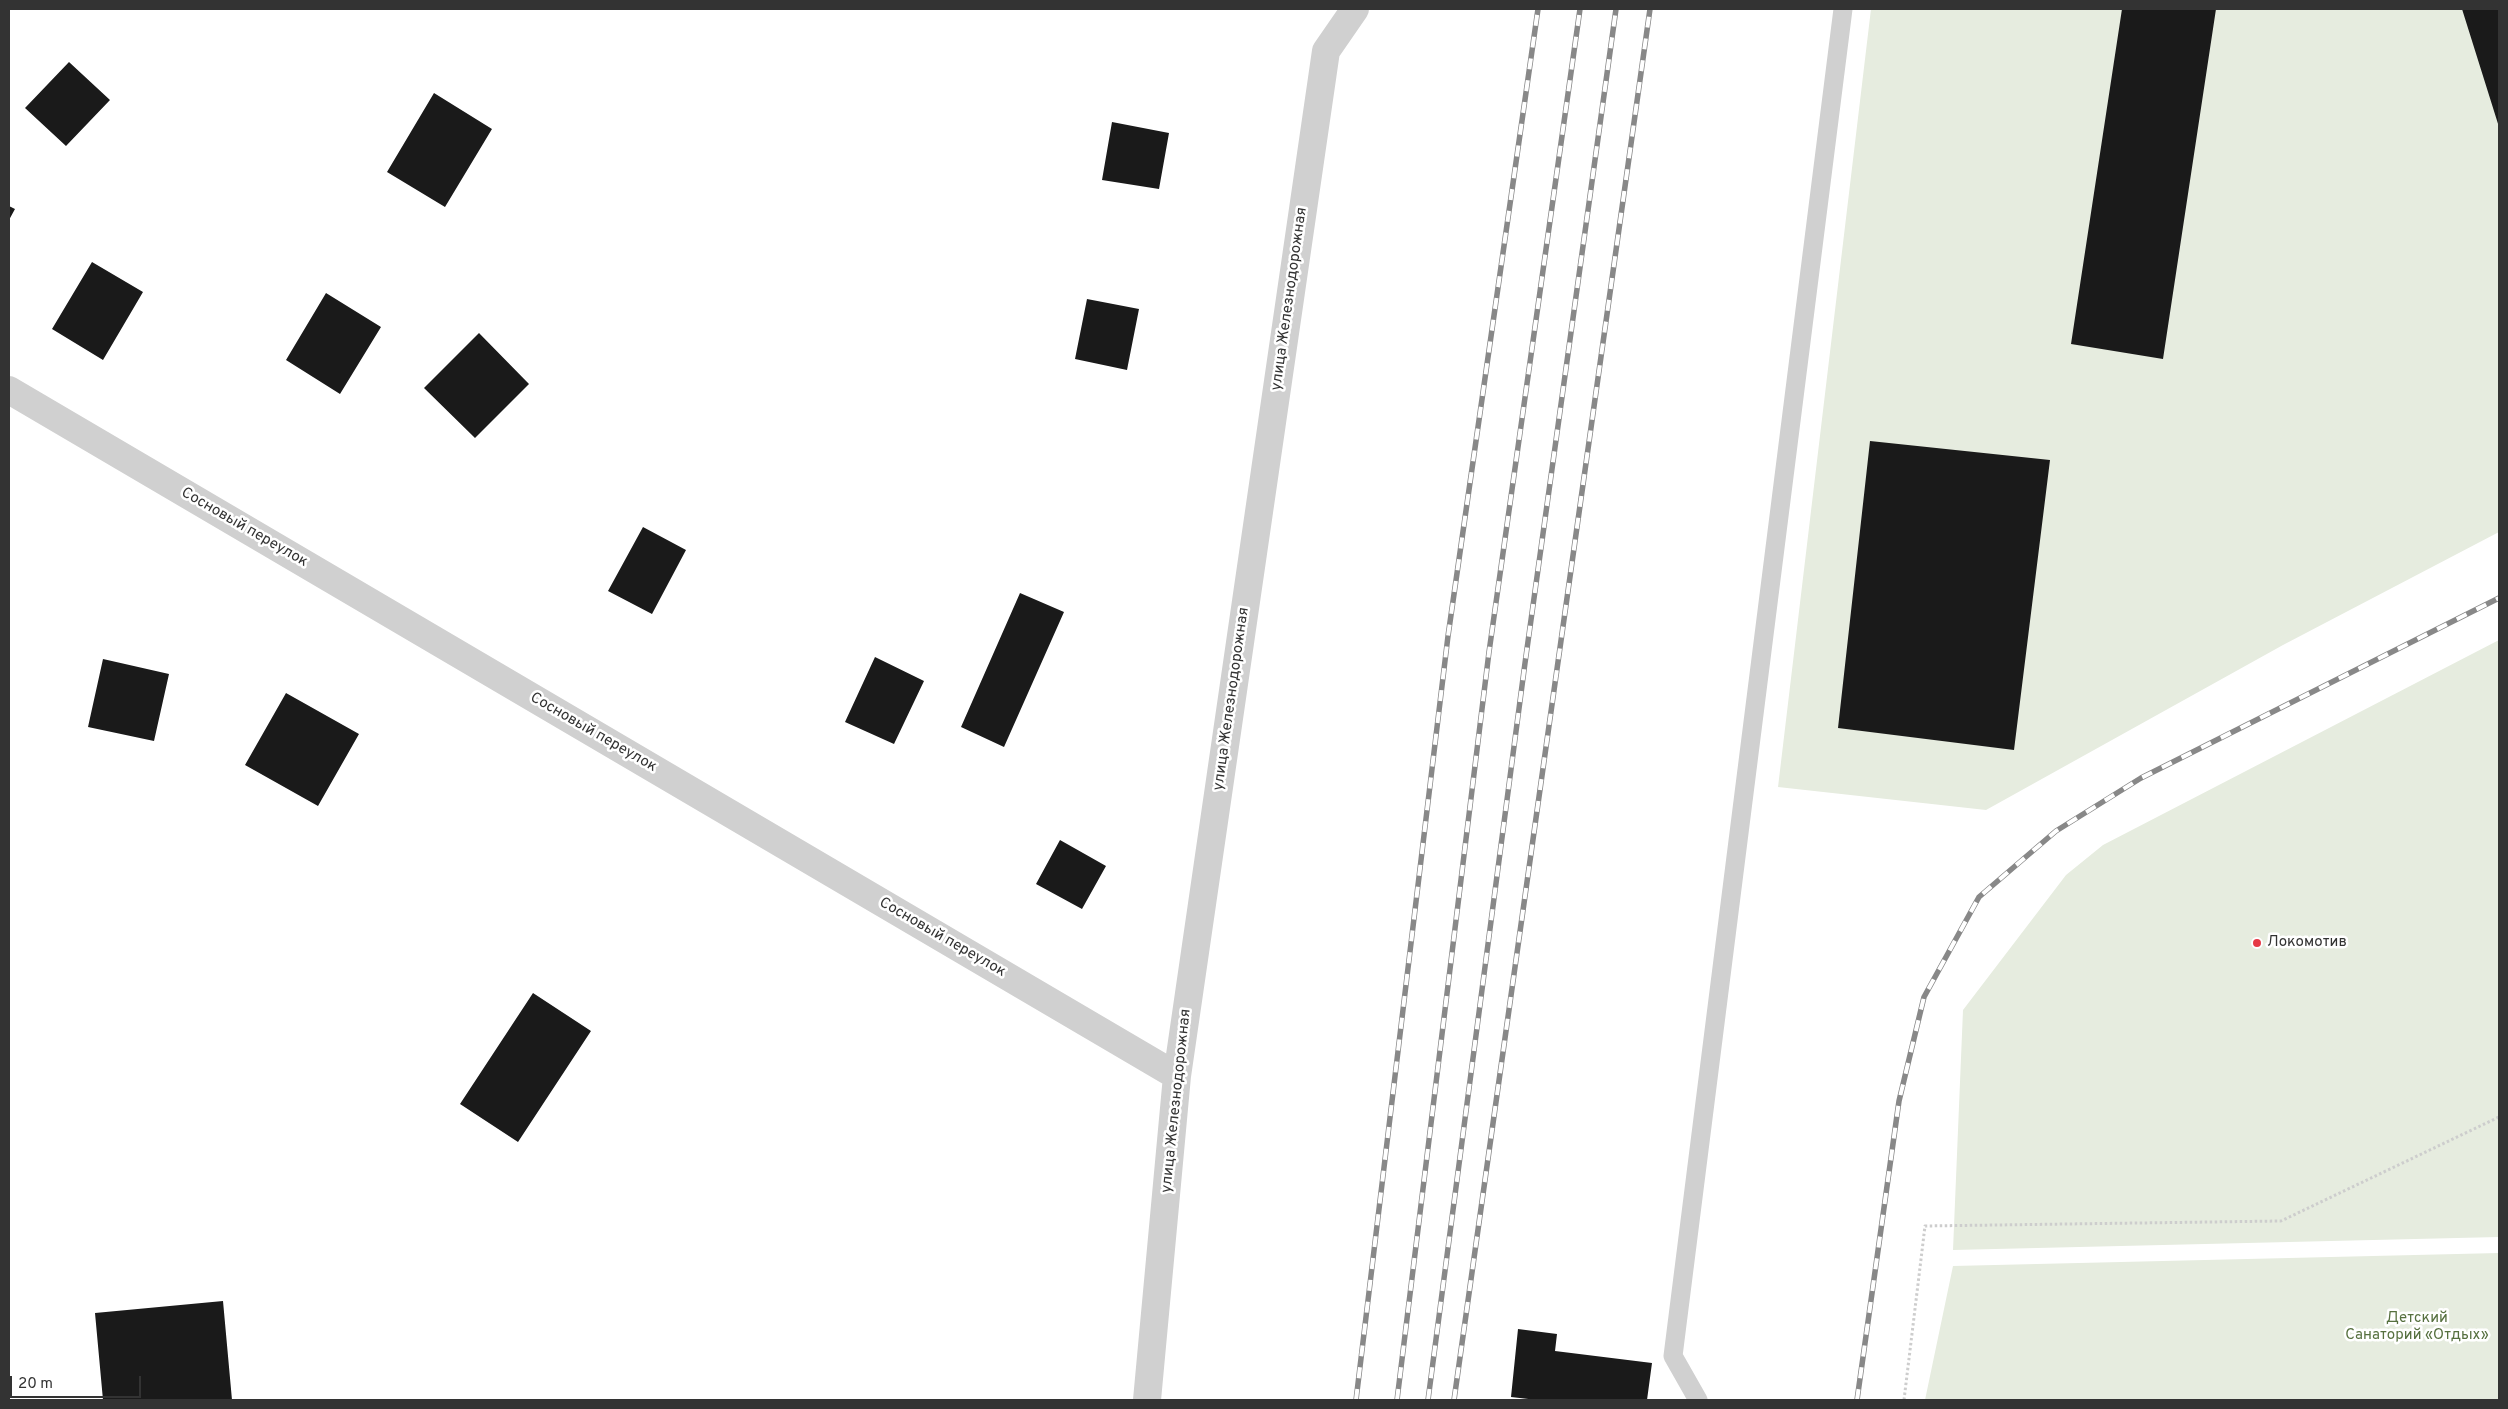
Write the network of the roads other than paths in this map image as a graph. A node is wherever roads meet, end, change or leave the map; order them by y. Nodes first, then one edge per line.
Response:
1 (1355, 9) edge
2 (1843, 9) edge
3 (9, 390) edge
4 (1177, 1076) junction
5 (1146, 1400) edge
6 (1698, 1400) edge

1 - 4 street, улица Железнодорожная
2 - 6 lane
3 - 4 street, Сосновый переулок
4 - 5 street, улица Железнодорожная

